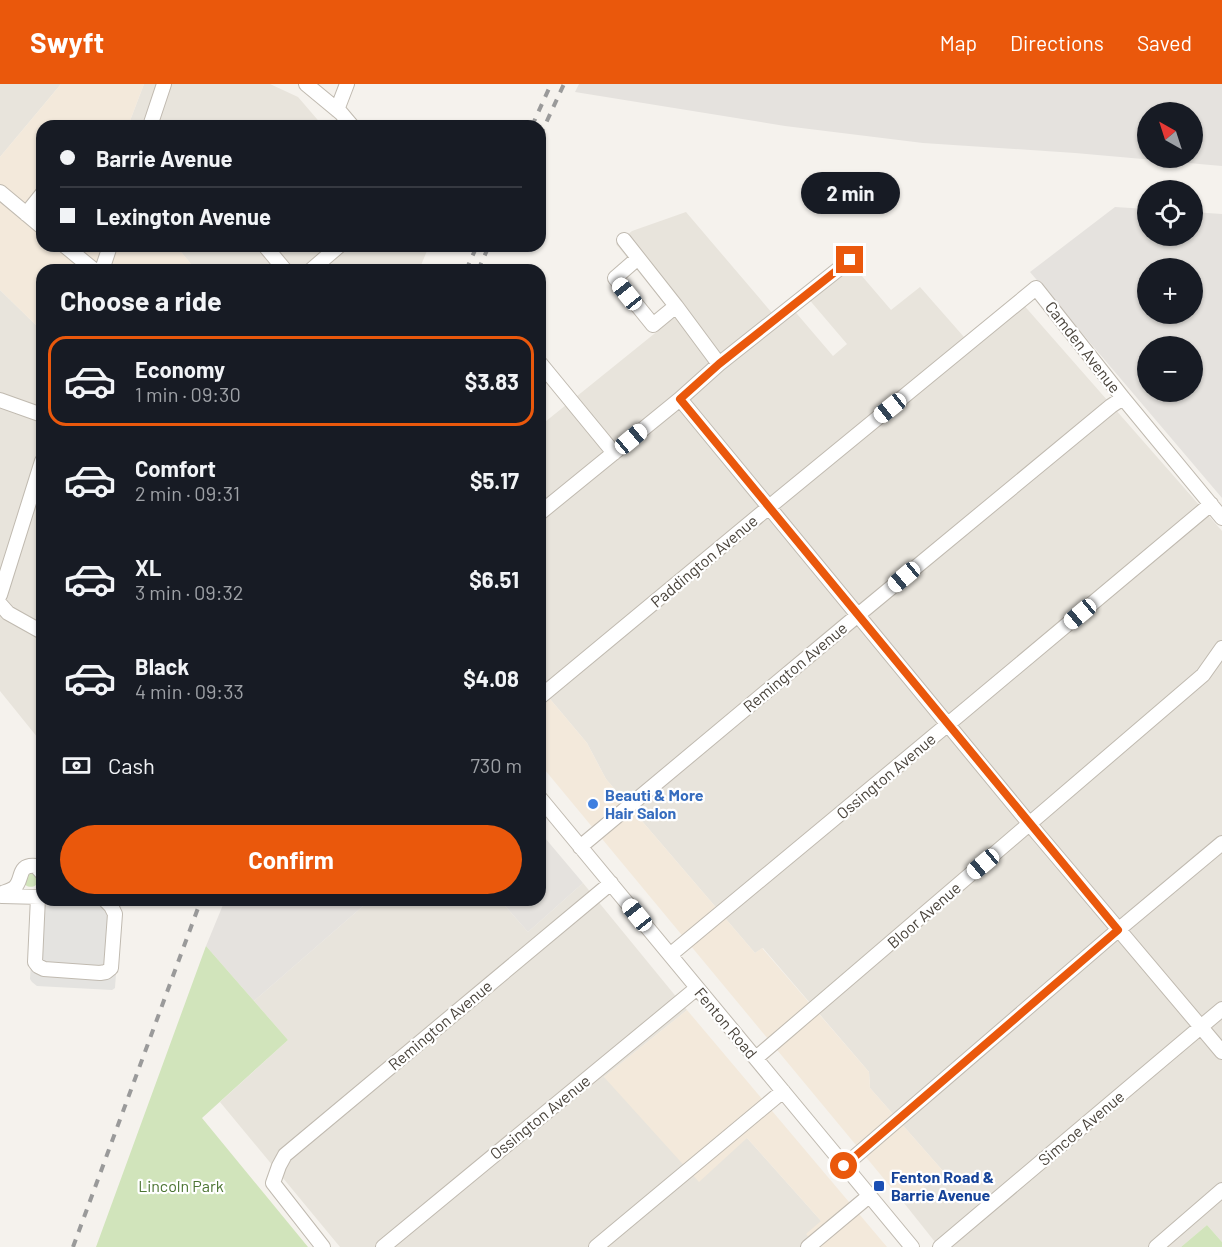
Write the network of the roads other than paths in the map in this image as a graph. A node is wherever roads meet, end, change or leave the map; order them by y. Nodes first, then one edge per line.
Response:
1 (164, 84) edge
2 (306, 84) edge
3 (347, 84) edge
4 (337, 110) junction
5 (152, 120) edge
6 (346, 120) edge
7 (0, 192) edge
8 (36, 202) edge
9 (26, 214) junction
10 (36, 222) edge
11 (624, 240) dead end
12 (72, 252) edge
13 (270, 252) edge
14 (332, 252) edge
15 (638, 258) junction
16 (850, 260) dead end
17 (87, 264) edge
18 (280, 264) edge
19 (318, 264) edge
20 (1036, 288) joint
21 (676, 306) junction
22 (719, 364) junction
23 (546, 370) edge
24 (1123, 398) junction
25 (680, 399) junction
26 (0, 400) edge
27 (36, 413) edge
28 (614, 453) junction
29 (36, 480) edge
30 (1211, 504) junction
31 (768, 507) junction
32 (546, 508) edge
33 (1222, 518) edge
34 (0, 595) edge
35 (0, 604) edge
36 (858, 615) junction
37 (36, 629) edge
38 (1222, 648) edge
39 (546, 693) edge
40 (949, 724) junction
41 (546, 805) edge
42 (1030, 824) junction
43 (1222, 843) edge
44 (580, 847) junction
45 (36, 866) edge
46 (610, 883) junction
47 (0, 895) edge
48 (36, 897) edge
49 (39, 906) edge
50 (111, 906) edge
51 (1118, 930) junction
52 (670, 955) junction
53 (697, 988) junction
54 (1222, 1009) edge
55 (1201, 1027) junction
56 (1222, 1052) edge
57 (756, 1058) junction
58 (783, 1091) junction
59 (844, 1166) junction
60 (1222, 1190) edge
61 (869, 1196) junction
62 (323, 1247) edge
63 (383, 1247) edge
64 (596, 1247) edge
65 (808, 1247) edge
66 (912, 1247) edge
67 (940, 1247) edge
68 (1156, 1247) edge

1 - 5 street
2 - 4 street
3 - 4 street
4 - 6 street
7 - 9 street
8 - 9 street
9 - 10 street
11 - 15 street
12 - 17 street
13 - 18 street
14 - 19 street
15 - 21 street
15 - 21 street
16 - 22 street
20 - 24 street, Camden Avenue
20 - 31 street, Paddington Avenue
21 - 22 street
22 - 25 street
23 - 28 street
24 - 30 street, Camden Avenue
24 - 36 street, Remington Avenue
25 - 28 street
25 - 31 street
26 - 27 street
28 - 32 street
29 - 34 street
30 - 33 street, Camden Avenue
30 - 40 street, Ossington Avenue
31 - 36 street
31 - 39 street, Paddington Avenue
35 - 37 street
36 - 40 street
36 - 44 street, Remington Avenue
38 - 42 street, Bloor Avenue
40 - 42 street
40 - 52 street, Ossington Avenue
41 - 44 street, Fenton Road
42 - 51 street
42 - 57 street, Bloor Avenue
43 - 51 street
44 - 46 street, Fenton Road
45 - 47 street
46 - 52 street, Fenton Road
46 - 62 street, Remington Avenue
47 - 48 street
49 - 50 street
51 - 55 street
51 - 59 street
52 - 53 street, Fenton Road
53 - 57 street, Fenton Road
53 - 63 street, Ossington Avenue
54 - 55 street, Simcoe Avenue
55 - 56 street
55 - 67 street, Simcoe Avenue
57 - 58 street, Fenton Road
58 - 59 street, Fenton Road
58 - 64 street
59 - 61 street, Fenton Road
60 - 68 street
61 - 65 street
61 - 66 street, Fenton Road

